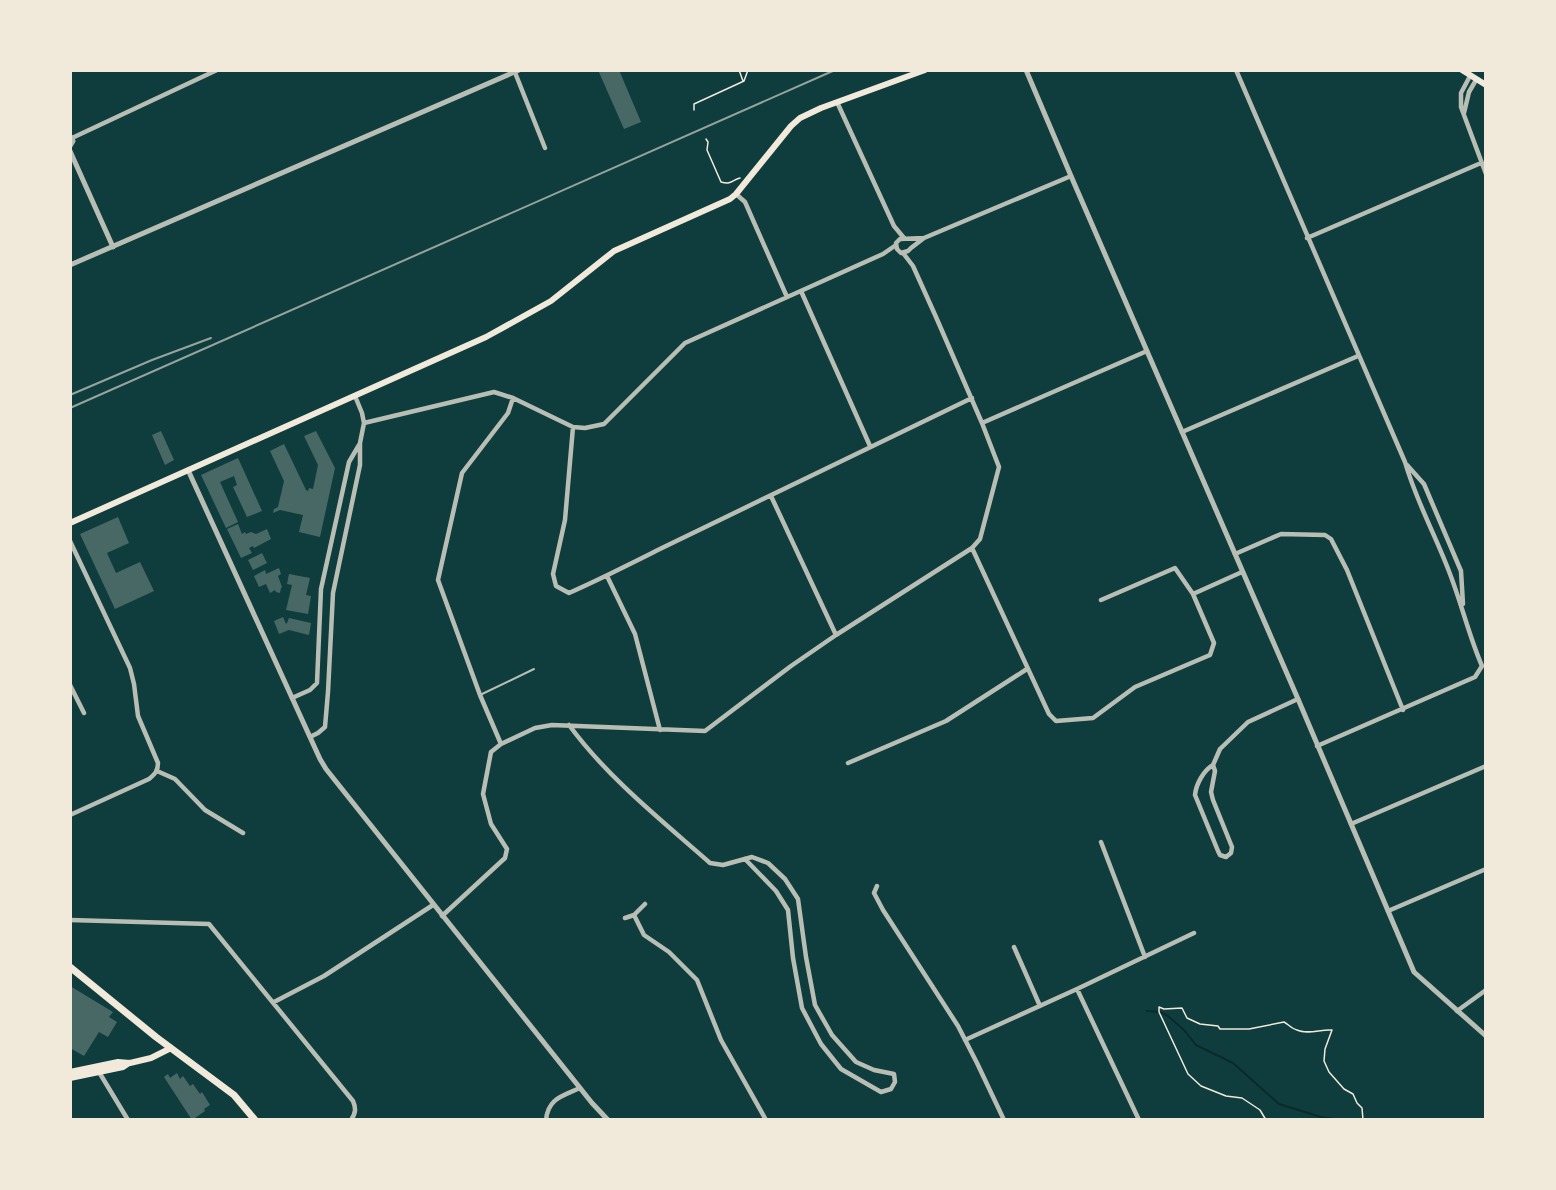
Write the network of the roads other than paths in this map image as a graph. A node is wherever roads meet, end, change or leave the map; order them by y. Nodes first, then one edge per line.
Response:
1 (217, 70) edge
2 (926, 70) edge
3 (1026, 70) edge
4 (1236, 70) edge
5 (1462, 70) edge
6 (516, 71) edge
7 (1473, 78) junction
8 (1485, 85) edge
9 (837, 102) junction
10 (71, 137) edge
11 (70, 148) edge
12 (545, 148) dead end
13 (1481, 163) junction
14 (1485, 174) edge
15 (1071, 176) junction
16 (736, 194) junction
17 (894, 226) junction
18 (924, 238) junction
19 (1307, 238) junction
20 (905, 239) junction
21 (896, 243) junction
22 (113, 247) junction
23 (910, 248) junction
24 (901, 252) junction
25 (883, 254) junction
26 (70, 265) edge
27 (913, 266) junction
28 (801, 291) junction
29 (787, 297) junction
30 (1147, 351) junction
31 (1358, 356) junction
32 (355, 396) junction
33 (513, 398) junction
34 (972, 398) junction
35 (364, 423) junction
36 (982, 423) junction
37 (573, 427) junction
38 (1182, 432) junction
39 (360, 442) junction
40 (870, 446) junction
41 (1405, 462) junction
42 (188, 470) junction
43 (771, 496) junction
44 (70, 523) edge
45 (70, 541) edge
46 (972, 548) junction
47 (1235, 554) junction
48 (1242, 572) junction
49 (607, 576) junction
50 (1192, 594) junction
51 (1101, 600) dead end
52 (1463, 610) junction
53 (836, 634) junction
54 (534, 669) dead end
55 (1028, 669) junction
56 (70, 685) edge
57 (480, 695) junction
58 (292, 698) junction
59 (1298, 699) junction
60 (1404, 710) junction
61 (84, 713) dead end
62 (569, 725) junction
63 (660, 730) junction
64 (310, 736) junction
65 (501, 744) junction
66 (1317, 746) junction
67 (849, 763) dead end
68 (1213, 765) junction
69 (1485, 766) edge
70 (157, 771) junction
71 (71, 814) edge
72 (1351, 824) junction
73 (243, 833) dead end
74 (1101, 842) dead end
75 (745, 859) junction
76 (1485, 869) edge
77 (877, 886) dead end
78 (645, 904) dead end
79 (433, 905) junction
80 (1388, 910) junction
81 (633, 915) junction
82 (442, 916) junction
83 (625, 918) dead end
84 (70, 920) edge
85 (1194, 933) dead end
86 (1014, 947) dead end
87 (1145, 957) junction
88 (70, 967) edge
89 (1077, 989) junction
90 (1485, 990) edge
91 (274, 1002) junction
92 (1040, 1005) junction
93 (1457, 1011) junction
94 (1485, 1036) edge
95 (965, 1040) junction
96 (171, 1048) junction
97 (130, 1063) junction
98 (70, 1072) edge
99 (99, 1072) junction
100 (70, 1078) edge
101 (580, 1088) junction
102 (128, 1119) edge
103 (255, 1119) edge
104 (351, 1119) edge
105 (546, 1119) edge
106 (608, 1119) edge
107 (766, 1119) edge
108 (1004, 1119) edge
109 (1139, 1119) edge

1 - 10 street
2 - 9 main road
3 - 15 street
4 - 19 street
5 - 7 main road
6 - 12 street
6 - 22 street
7 - 8 main road
7 - 13 street
9 - 16 main road
9 - 17 street
10 - 11 street
11 - 22 street
13 - 14 street
13 - 19 street
15 - 18 street
15 - 30 street
16 - 29 street
16 - 32 main road
17 - 20 street
17 - 21 street
18 - 20 street
18 - 23 street
19 - 31 street
20 - 21 street
20 - 23 street
21 - 24 street
21 - 25 street
22 - 26 street
23 - 24 street
23 - 27 street
24 - 25 street
24 - 27 street
25 - 28 street
27 - 34 street
28 - 29 street
28 - 40 street
29 - 37 street
30 - 36 street
30 - 38 street
31 - 38 street
31 - 41 street
32 - 35 street
32 - 42 main road
33 - 35 street
33 - 37 street
33 - 57 street
34 - 36 street
34 - 40 street
35 - 39 street
36 - 46 street
37 - 49 street
38 - 47 street
39 - 58 street
39 - 64 street
40 - 43 street
41 - 52 street
41 - 52 street
42 - 44 main road
42 - 58 street
43 - 49 street
43 - 53 street
45 - 70 street
46 - 53 street
46 - 55 street
47 - 48 street
47 - 60 street
48 - 50 street
48 - 59 street
49 - 63 street
50 - 51 street
50 - 55 street
52 - 60 street
53 - 63 street
54 - 57 lane
55 - 67 street
56 - 61 street
57 - 65 street
58 - 64 street
59 - 66 street
59 - 68 street
60 - 66 street
62 - 63 street
62 - 65 street
62 - 75 street
64 - 79 street
65 - 82 street
66 - 72 street
68 - 68 street
69 - 72 street
70 - 71 street
70 - 73 street
72 - 80 street
74 - 87 street
75 - 75 street
76 - 80 street
77 - 95 street
78 - 81 street
79 - 82 street
79 - 91 street
80 - 93 street
81 - 83 street
81 - 107 street
82 - 101 street
84 - 91 street
85 - 87 street
86 - 92 street
87 - 89 street
88 - 96 main road
89 - 92 street
89 - 109 street
90 - 93 street
91 - 104 street
92 - 95 street
93 - 94 street
95 - 108 street
96 - 97 main road
96 - 103 main road
97 - 98 main road
97 - 99 main road
99 - 100 main road
99 - 102 street
101 - 105 street
101 - 106 street

